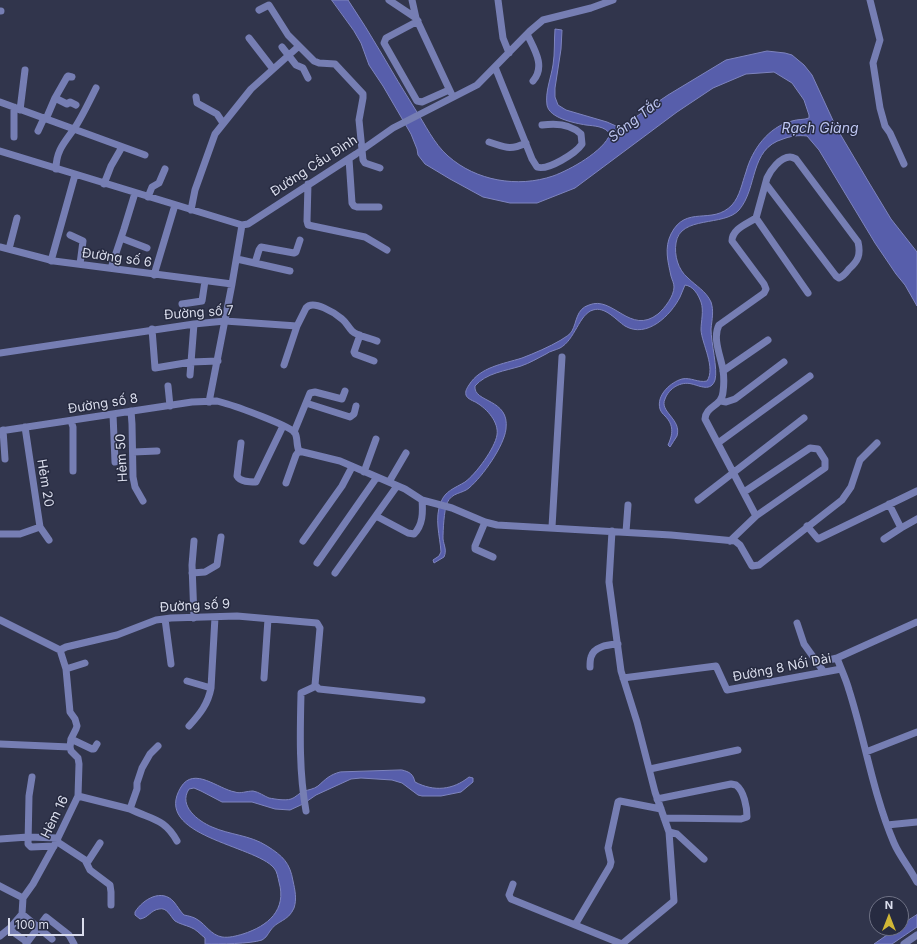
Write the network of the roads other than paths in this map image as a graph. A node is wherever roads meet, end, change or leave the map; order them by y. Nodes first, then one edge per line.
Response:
1 (389, 0) edge
2 (412, 0) edge
3 (498, 0) edge
4 (613, 0) edge
5 (870, 0) edge
6 (259, 10) dead end
7 (417, 20) junction
8 (527, 34) junction
9 (249, 38) dead end
10 (299, 46) junction
11 (282, 47) dead end
12 (510, 53) junction
13 (289, 55) junction
14 (495, 67) junction
15 (273, 69) junction
16 (25, 70) dead end
17 (72, 77) dead end
18 (308, 78) dead end
19 (533, 81) dead end
20 (96, 88) dead end
21 (449, 90) junction
22 (196, 97) dead end
23 (55, 98) junction
24 (453, 98) junction
25 (0, 102) edge
26 (76, 105) dead end
27 (17, 108) junction
28 (45, 118) junction
29 (223, 123) junction
30 (542, 125) dead end
31 (74, 129) junction
32 (38, 131) dead end
33 (14, 137) dead end
34 (489, 142) dead end
35 (526, 143) junction
36 (122, 147) junction
37 (361, 150) junction
38 (0, 151) edge
39 (145, 155) dead end
40 (349, 159) junction
41 (904, 164) dead end
42 (380, 168) dead end
43 (56, 169) junction
44 (165, 170) dead end
45 (75, 175) junction
46 (104, 184) junction
47 (308, 184) junction
48 (766, 184) junction
49 (134, 193) junction
50 (148, 197) junction
51 (174, 205) junction
52 (379, 207) dead end
53 (191, 210) junction
54 (17, 218) dead end
55 (756, 218) junction
56 (242, 225) junction
57 (70, 236) dead end
58 (121, 238) junction
59 (300, 240) dead end
60 (0, 247) edge
61 (147, 248) dead end
62 (9, 249) junction
63 (387, 250) dead end
64 (237, 260) junction
65 (51, 261) junction
66 (80, 264) junction
67 (256, 264) junction
68 (111, 268) junction
69 (290, 271) dead end
70 (154, 275) junction
71 (205, 281) junction
72 (232, 284) junction
73 (808, 293) dead end
74 (182, 304) dead end
75 (225, 321) junction
76 (194, 324) junction
77 (297, 326) junction
78 (152, 329) junction
79 (360, 335) junction
80 (768, 340) dead end
81 (377, 341) dead end
82 (0, 353) edge
83 (562, 357) dead end
84 (218, 361) junction
85 (374, 361) dead end
86 (191, 362) junction
87 (784, 362) dead end
88 (284, 365) dead end
89 (723, 371) junction
90 (190, 375) dead end
91 (810, 376) dead end
92 (168, 386) dead end
93 (345, 391) dead end
94 (720, 401) junction
95 (209, 402) junction
96 (306, 403) junction
97 (170, 406) junction
98 (356, 406) dead end
99 (131, 411) junction
100 (113, 414) junction
101 (804, 418) dead end
102 (71, 421) junction
103 (283, 426) junction
104 (25, 427) junction
105 (1, 431) edge
106 (294, 432) junction
107 (376, 439) dead end
108 (241, 443) dead end
109 (877, 443) dead end
110 (718, 444) junction
111 (157, 451) dead end
112 (299, 451) junction
113 (133, 452) junction
114 (406, 454) dead end
115 (5, 459) dead end
116 (115, 462) dead end
117 (352, 467) junction
118 (73, 471) dead end
119 (364, 472) junction
120 (734, 472) junction
121 (377, 477) junction
122 (389, 482) junction
123 (286, 483) dead end
124 (397, 486) junction
125 (917, 491) edge
126 (744, 492) junction
127 (698, 500) dead end
128 (143, 501) dead end
129 (424, 501) junction
130 (889, 504) junction
131 (628, 505) dead end
132 (376, 516) junction
133 (756, 516) junction
134 (917, 519) edge
135 (485, 522) junction
136 (807, 526) junction
137 (40, 527) junction
138 (552, 527) junction
139 (900, 528) junction
140 (612, 531) junction
141 (626, 532) junction
142 (0, 534) edge
143 (221, 537) dead end
144 (49, 540) dead end
145 (194, 540) dead end
146 (884, 540) dead end
147 (303, 541) dead end
148 (730, 541) junction
149 (493, 557) dead end
150 (317, 563) dead end
151 (192, 573) junction
152 (335, 573) dead end
153 (215, 617) junction
154 (194, 618) junction
155 (165, 619) junction
156 (268, 619) junction
157 (0, 620) edge
158 (917, 622) edge
159 (797, 623) dead end
160 (618, 644) junction
161 (60, 650) junction
162 (837, 658) junction
163 (85, 663) dead end
164 (817, 663) junction
165 (171, 664) dead end
166 (590, 667) dead end
167 (66, 669) junction
168 (841, 669) junction
169 (824, 672) junction
170 (264, 678) dead end
171 (623, 678) junction
172 (187, 681) dead end
173 (315, 685) junction
174 (211, 688) junction
175 (422, 700) dead end
176 (189, 726) dead end
177 (917, 732) edge
178 (72, 739) junction
179 (0, 744) edge
180 (97, 744) dead end
181 (158, 746) dead end
182 (70, 747) junction
183 (738, 750) dead end
184 (866, 752) junction
185 (650, 769) junction
186 (32, 777) dead end
187 (78, 796) junction
188 (657, 799) junction
189 (130, 809) junction
190 (305, 809) dead end
191 (661, 809) junction
192 (664, 818) junction
193 (917, 822) edge
194 (887, 825) junction
195 (669, 832) junction
196 (28, 837) junction
197 (0, 839) edge
198 (177, 841) dead end
199 (56, 842) junction
200 (100, 843) dead end
201 (704, 859) dead end
202 (87, 863) junction
203 (917, 882) edge
204 (513, 884) dead end
205 (0, 886) edge
206 (23, 898) junction
207 (111, 905) dead end
208 (22, 914) junction
209 (575, 924) junction
210 (38, 927) junction
211 (10, 928) junction
212 (917, 935) edge
213 (0, 936) edge
214 (52, 939) dead end
215 (26, 943) edge
216 (74, 944) edge
217 (622, 944) edge
218 (904, 944) edge

1 - 7 street
2 - 7 street
3 - 12 street
4 - 8 street, Đường Cầu Đình
5 - 41 street
6 - 10 street
7 - 21 street
7 - 21 street
8 - 12 street, Đường Cầu Đình
8 - 19 street
9 - 15 street
10 - 13 street
10 - 37 street
11 - 13 street
12 - 14 street, Đường Cầu Đình
13 - 15 street
13 - 18 street
14 - 24 street, Đường Cầu Đình
14 - 35 street
15 - 29 street
16 - 27 street
17 - 23 street
20 - 31 street
21 - 24 street
22 - 29 street
23 - 26 street
23 - 28 street
24 - 37 street, Đường Cầu Đình
25 - 27 street
27 - 28 street
27 - 33 street
28 - 31 street
28 - 32 street
29 - 53 street
30 - 35 street
31 - 36 street
31 - 43 street
34 - 35 street
36 - 39 street
36 - 46 street
37 - 40 street, Đường Cầu Đình
37 - 42 street
38 - 43 street
40 - 47 street, Đường Cầu Đình
40 - 52 street
43 - 45 street
44 - 50 street
45 - 46 street
45 - 65 street
46 - 49 street
47 - 56 street, Đường Cầu Đình
47 - 63 street
48 - 48 street
48 - 55 street
49 - 50 street
49 - 58 street
50 - 51 street
51 - 53 street
51 - 70 street
53 - 56 street
54 - 62 street
55 - 73 street
55 - 89 street
56 - 64 street
57 - 66 street
58 - 61 street
58 - 68 street
59 - 67 street
60 - 62 street, Đường số 6
62 - 65 street, Đường số 6
64 - 67 street
64 - 72 street
65 - 66 street, Đường số 6
66 - 68 street, Đường số 6
67 - 69 street
68 - 70 street, Đường số 6
70 - 71 street, Đường số 6
71 - 72 street, Đường số 6
71 - 74 street
72 - 75 street
75 - 76 street, Đường số 7
75 - 77 street, Đường số 7
75 - 84 street
76 - 78 street, Đường số 7
76 - 86 street
77 - 79 street
77 - 88 street
78 - 82 street, Đường số 7
78 - 86 street
79 - 81 street
79 - 85 street
80 - 89 street
83 - 138 street
84 - 86 street
84 - 95 street
86 - 90 street
87 - 94 street
89 - 94 street
91 - 110 street
92 - 97 street
93 - 96 street
94 - 110 street
95 - 97 street, Đường số 8
95 - 103 street, Đường số 8
96 - 98 street
96 - 106 street
97 - 99 street, Đường số 8
99 - 100 street, Đường số 8
99 - 113 street, Hẻm 50
100 - 102 street, Đường số 8
100 - 116 street
101 - 120 street
102 - 104 street, Đường số 8
102 - 118 street
103 - 106 street, Đường số 8
103 - 108 street
104 - 105 street, Đường số 8
104 - 137 street, Hẻm 20
105 - 115 street
106 - 112 street
107 - 119 street
109 - 136 street
110 - 120 street
111 - 113 street
112 - 117 street
112 - 123 street
113 - 128 street, Hẻm 50
114 - 122 street
117 - 119 street
117 - 147 street
119 - 121 street
120 - 126 street
120 - 127 street
121 - 122 street
121 - 150 street
122 - 124 street
124 - 129 street
124 - 132 street
125 - 130 street
126 - 133 street
126 - 133 street
129 - 132 street
129 - 135 street
130 - 136 street
130 - 139 street
131 - 141 street
132 - 152 street
133 - 148 street
134 - 139 street
135 - 138 street
135 - 149 street
136 - 148 street
137 - 142 street
137 - 144 street, Hẻm 20
138 - 140 street
139 - 146 street
140 - 141 street
140 - 160 street
141 - 148 street
143 - 151 street
145 - 151 street
151 - 154 street
153 - 154 street, Đường số 9
153 - 156 street, Đường số 9
153 - 174 street
154 - 155 street, Đường số 9
155 - 161 street, Đường số 9
155 - 165 street
156 - 170 street
156 - 173 street, Đường số 9
157 - 161 street
158 - 162 street
159 - 164 street
160 - 166 street
160 - 171 street
161 - 167 street
162 - 164 street
162 - 168 street
163 - 167 street
164 - 169 street
167 - 178 street
168 - 169 street, Đường 8 Nối Dài
168 - 184 street
169 - 171 street, Đường 8 Nối Dài
171 - 185 street
172 - 174 street
173 - 175 street
173 - 190 street
174 - 176 street
177 - 184 street
178 - 180 street
178 - 182 street
179 - 182 street
181 - 189 street
182 - 187 street, Hẻm 16
183 - 185 street
184 - 194 street
185 - 188 street
186 - 196 street
187 - 189 street
187 - 199 street, Hẻm 16
188 - 191 street
188 - 192 street
189 - 198 street
191 - 192 street
191 - 209 street
192 - 195 street
193 - 194 street
194 - 203 street
195 - 201 street
195 - 217 street
196 - 197 street
196 - 199 street
196 - 199 street
199 - 202 street
199 - 206 street, Hẻm 16
200 - 202 street
202 - 207 street
204 - 209 street
205 - 206 street
206 - 208 street
208 - 210 street
208 - 211 street
209 - 217 street
210 - 214 street
210 - 215 street
210 - 216 street
211 - 213 street
211 - 215 street
212 - 218 street

